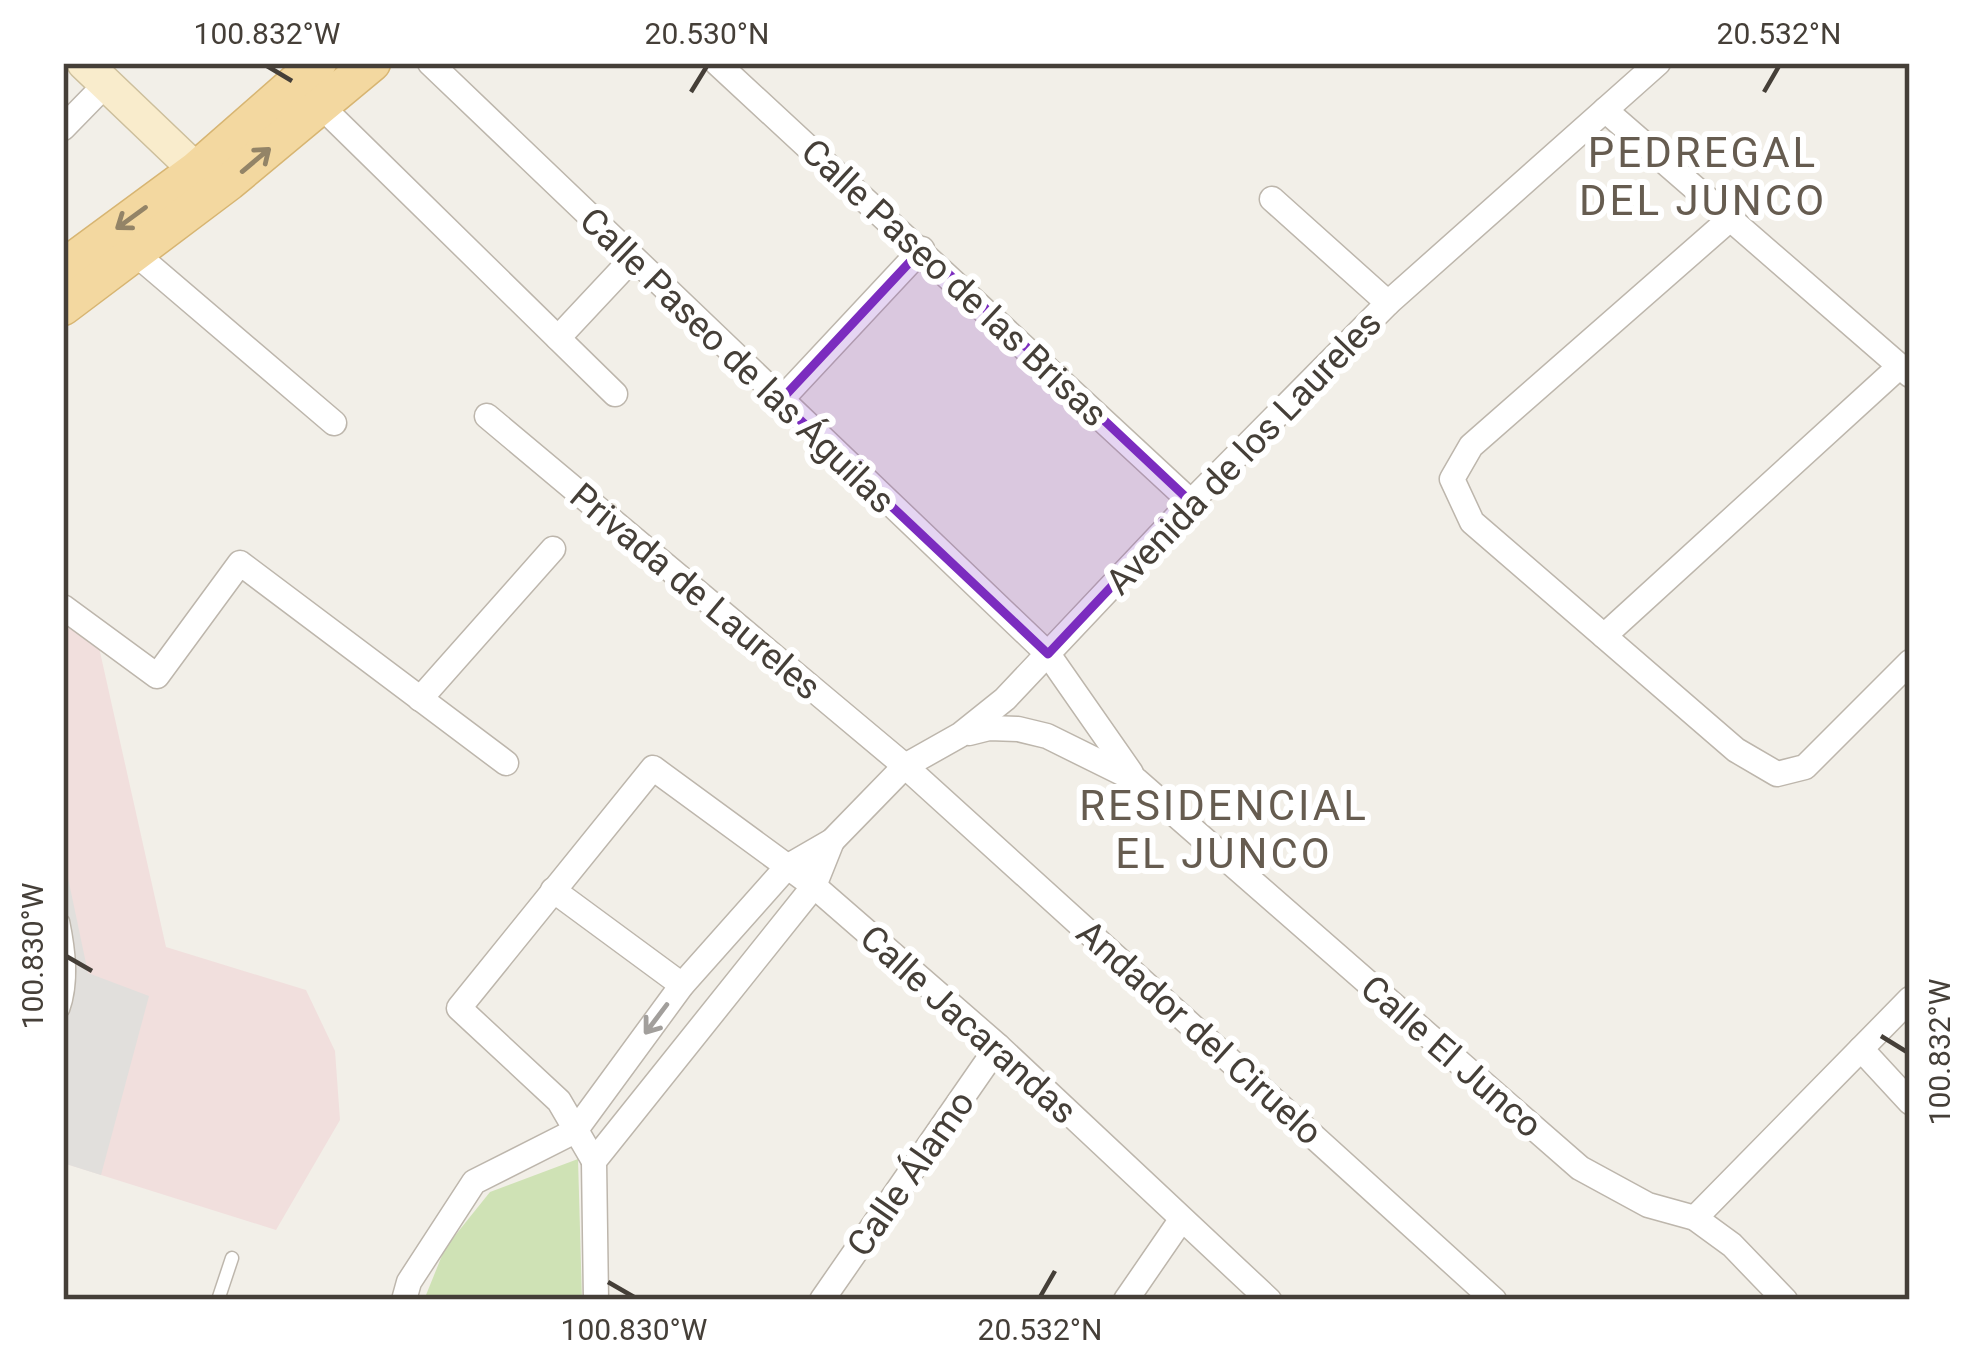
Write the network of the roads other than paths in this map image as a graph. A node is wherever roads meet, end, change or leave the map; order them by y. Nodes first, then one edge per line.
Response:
1 (318, 63) edge
2 (373, 63) edge
3 (430, 63) edge
4 (717, 63) edge
5 (1658, 63) edge
6 (95, 74) edge
7 (321, 106) junction
8 (1606, 110) junction
9 (63, 128) edge
10 (204, 183) junction
11 (1272, 199) dead end
12 (1730, 219) junction
13 (922, 250) junction
14 (136, 254) junction
15 (632, 259) junction
16 (63, 268) edge
17 (1388, 303) junction
18 (63, 308) edge
19 (557, 338) junction
20 (1905, 371) edge
21 (614, 394) dead end
22 (780, 401) junction
23 (487, 416) dead end
24 (334, 422) dead end
25 (1191, 502) junction
26 (553, 549) dead end
27 (63, 607) edge
28 (1604, 636) junction
29 (1048, 654) junction
30 (1910, 662) edge
31 (420, 699) junction
32 (960, 735) junction
33 (506, 764) dead end
34 (905, 766) junction
35 (1136, 780) junction
36 (832, 841) junction
37 (787, 867) junction
38 (814, 886) junction
39 (553, 890) junction
40 (63, 921) edge
41 (682, 985) junction
42 (1910, 999) edge
43 (63, 1010) edge
44 (998, 1046) junction
45 (1861, 1049) junction
46 (1910, 1102) edge
47 (574, 1131) junction
48 (594, 1162) junction
49 (1695, 1218) junction
50 (1181, 1220) junction
51 (232, 1258) dead end
52 (218, 1300) edge
53 (404, 1300) edge
54 (596, 1300) edge
55 (822, 1300) edge
56 (1126, 1300) edge
57 (1269, 1300) edge
58 (1494, 1300) edge
59 (1786, 1300) edge

1 - 10 main road
2 - 7 main road
3 - 15 street, Calle Paseo de las Águilas
4 - 13 street, Calle Paseo de las Brisas
5 - 8 street, Avenida de los Laureles
6 - 9 street
6 - 10 street
10 -> 7 main road
7 - 19 street
8 - 12 street
8 - 17 street, Avenida de los Laureles
10 - 14 main road
10 -> 16 main road
11 - 17 street
12 - 20 street
12 - 28 street
13 - 22 street
13 - 25 street, Calle Paseo de las Brisas
14 - 18 main road
14 - 24 street
15 - 19 street
15 - 22 street, Calle Paseo de las Águilas
17 - 25 street, Avenida de los Laureles
19 - 21 street
20 - 28 street
22 - 29 street, Calle Paseo de las Águilas
23 - 34 street, Privada de Laureles
25 - 29 street, Avenida de los Laureles
26 - 31 street
27 - 31 street
28 - 30 street
29 - 32 street, Avenida de los Laureles
29 - 35 street, Calle El Junco
31 - 33 street
32 - 34 street, Avenida de los Laureles
32 - 35 street, Calle El Junco
34 - 36 street, Avenida de los Laureles
34 - 58 street, Andador del Ciruelo
35 - 49 street, Calle El Junco
36 - 37 street, Avenida de los Laureles
36 - 38 street, Avenida de los Laureles
37 - 38 street, Calle Jacarandas
37 - 39 street, Calle Jacarandas
37 - 41 street, Avenida de los Laureles
38 - 44 street, Calle Jacarandas
38 - 48 street, Avenida de los Laureles
39 - 41 street
39 - 47 street
40 - 43 lane
41 -> 47 street, Avenida de los Laureles
42 - 45 street
44 - 50 street, Calle Jacarandas
44 - 55 street, Calle Álamo
45 - 46 street
45 - 49 street
47 - 48 street
47 - 53 street, Avenida de los Laureles
48 - 54 street
49 - 59 street, Calle El Junco
50 - 56 street
50 - 57 street, Calle Jacarandas
51 - 52 lane

